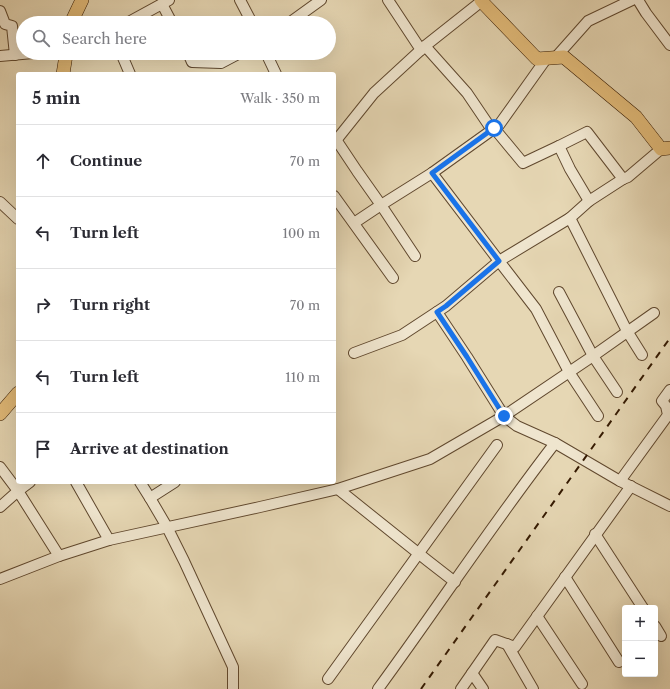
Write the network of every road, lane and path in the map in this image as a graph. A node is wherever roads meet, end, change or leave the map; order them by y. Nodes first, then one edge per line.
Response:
1 (82, 0) edge
2 (89, 0) edge
3 (240, 0) edge
4 (321, 0) edge
5 (388, 0) edge
6 (482, 0) edge
7 (632, 0) edge
8 (638, 0) edge
9 (166, 2) edge
10 (0, 11) edge
11 (74, 16) edge
12 (81, 16) edge
13 (140, 16) edge
14 (170, 16) edge
15 (248, 16) edge
16 (299, 16) edge
17 (670, 45) edge
18 (423, 48) junction
19 (15, 55) joint
20 (0, 56) edge
21 (551, 58) junction
22 (63, 60) edge
23 (124, 60) edge
24 (191, 60) edge
25 (227, 60) edge
26 (269, 60) edge
27 (63, 72) edge
28 (129, 72) edge
29 (275, 72) edge
30 (493, 129) junction
31 (336, 141) edge
32 (336, 143) edge
33 (559, 146) junction
34 (665, 149) edge
35 (432, 173) junction
36 (623, 179) junction
37 (336, 199) edge
38 (589, 201) junction
39 (0, 202) edge
40 (381, 204) junction
41 (16, 217) edge
42 (570, 218) junction
43 (354, 223) junction
44 (415, 256) dead end
45 (499, 261) junction
46 (393, 278) dead end
47 (559, 292) dead end
48 (437, 312) junction
49 (654, 312) dead end
50 (627, 331) junction
51 (354, 353) dead end
52 (642, 355) dead end
53 (593, 356) junction
54 (569, 372) junction
55 (670, 390) edge
56 (617, 392) dead end
57 (16, 395) edge
58 (0, 414) edge
59 (504, 416) junction
60 (598, 416) dead end
61 (555, 443) junction
62 (497, 445) dead end
63 (0, 467) edge
64 (620, 481) junction
65 (27, 484) edge
66 (77, 484) edge
67 (141, 484) edge
68 (172, 484) edge
69 (631, 486) junction
70 (338, 489) junction
71 (18, 491) junction
72 (150, 498) junction
73 (670, 506) edge
74 (0, 507) edge
75 (167, 527) junction
76 (596, 534) junction
77 (109, 540) junction
78 (418, 554) junction
79 (59, 556) junction
80 (565, 577) junction
81 (0, 579) edge
82 (455, 582) junction
83 (642, 605) edge
84 (537, 616) junction
85 (658, 631) edge
86 (661, 636) dead end
87 (507, 644) junction
88 (619, 662) dead end
89 (472, 673) junction
90 (328, 679) dead end
91 (582, 684) dead end
92 (236, 688) edge
93 (378, 689) edge
94 (461, 689) edge
95 (483, 689) edge
96 (533, 689) edge

1 - 11 main road
2 - 12 main road
3 - 15 street
4 - 16 street
5 - 18 street
6 - 18 street
6 - 21 main road
7 - 21 street
8 - 17 street
9 - 13 street
9 - 14 street
10 - 19 street
18 - 30 street
18 - 31 street
19 - 20 street
21 - 30 street
21 - 34 main road
22 - 27 main road
23 - 28 street
24 - 25 street
26 - 29 street
30 - 33 street
30 - 35 street
32 - 40 street
33 - 36 street
33 - 38 street
34 - 36 street
35 - 40 street
35 - 45 street
36 - 38 street
37 - 43 street
38 - 42 street
39 - 41 street
40 - 43 street
40 - 44 street
42 - 45 street
42 - 50 street
43 - 46 street
45 - 48 street
45 - 54 street
47 - 53 street
48 - 51 street
48 - 59 street
49 - 50 street
50 - 52 street
50 - 53 street
53 - 54 street
53 - 56 street
54 - 59 street
54 - 60 street
55 - 64 street
57 - 58 main road
59 - 61 street
59 - 70 street
61 - 64 street
61 - 82 street
62 - 78 street
63 - 71 street
64 - 69 street
65 - 71 street
66 - 77 street
67 - 72 street
68 - 72 street
69 - 73 street
69 - 76 street
70 - 75 street
70 - 78 street
71 - 74 street
71 - 79 street
72 - 75 street
75 - 77 street
75 - 92 street
76 - 80 street
76 - 83 street
77 - 79 street
78 - 82 street
78 - 90 street
79 - 81 street
80 - 84 street
80 - 88 street
82 - 93 street
84 - 87 street
84 - 91 street
85 - 86 street
87 - 89 street
87 - 96 street
89 - 94 street
89 - 95 street

